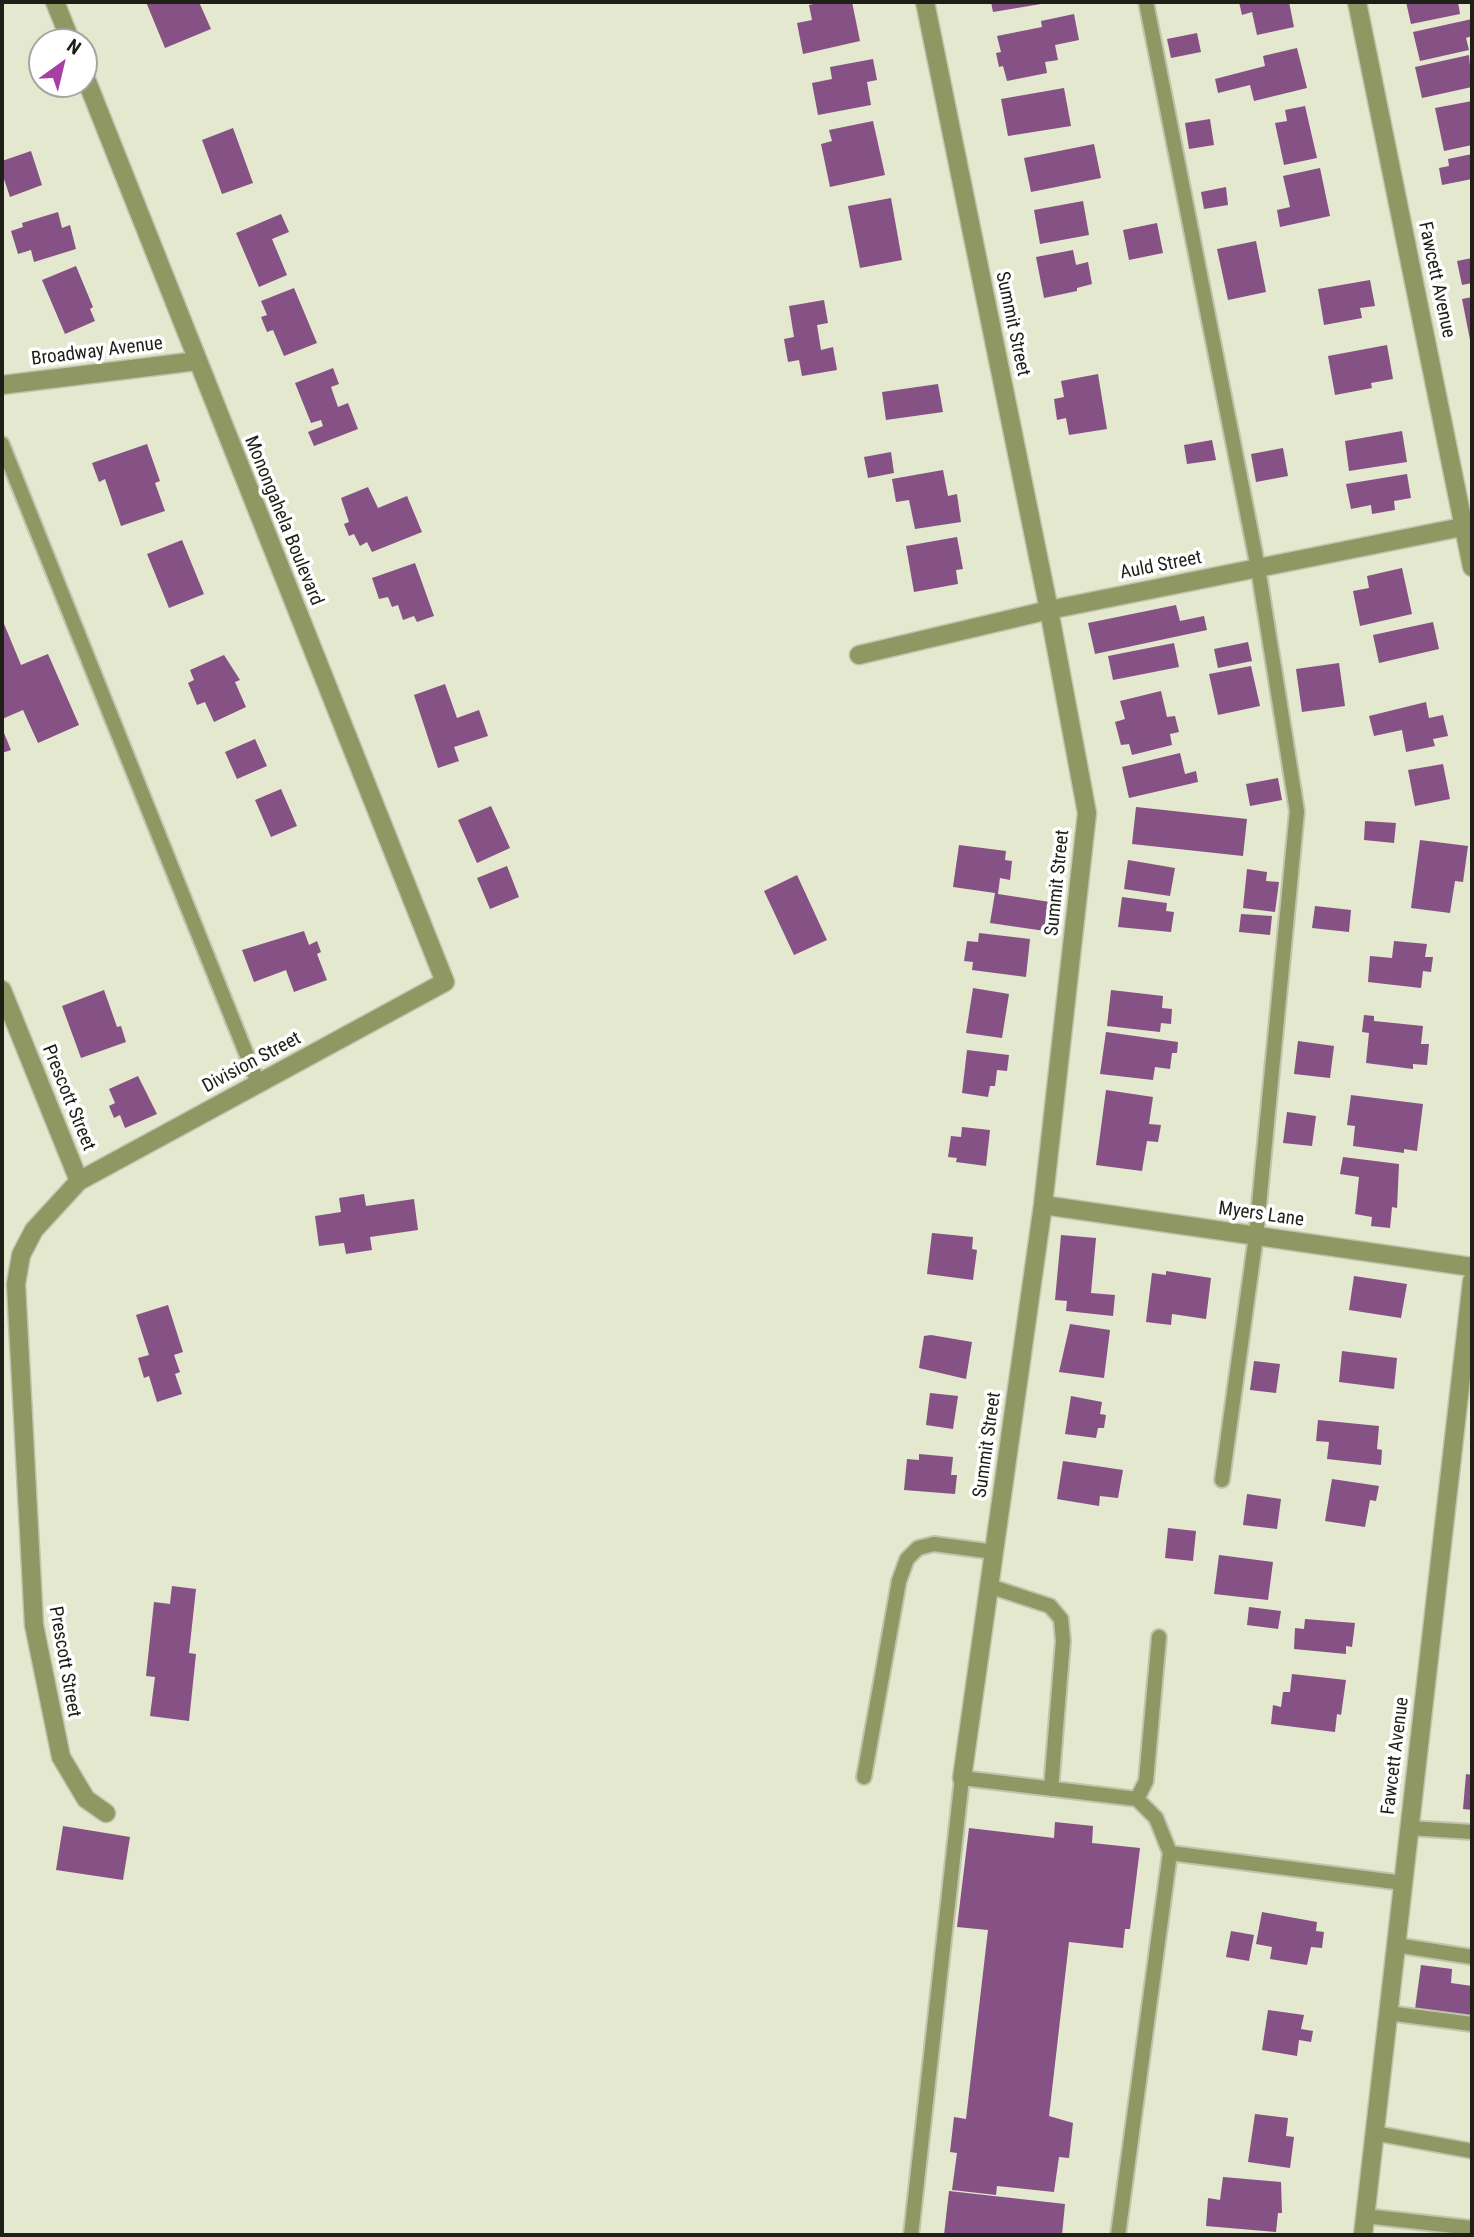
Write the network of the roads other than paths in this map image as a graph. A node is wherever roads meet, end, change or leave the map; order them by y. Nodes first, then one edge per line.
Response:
1 (55, 2) edge
2 (925, 2) edge
3 (1146, 2) edge
4 (1357, 2) edge
5 (65, 28) edge
6 (93, 98) edge
7 (197, 361) junction
8 (2, 385) edge
9 (2, 444) edge
10 (1469, 526) edge
11 (1472, 567) edge
12 (1258, 568) junction
13 (1049, 610) junction
14 (859, 655) dead end
15 (445, 982) joint
16 (2, 990) edge
17 (258, 1083) junction
18 (79, 1181) junction
19 (1044, 1205) junction
20 (1256, 1236) junction
21 (1472, 1266) edge
22 (1472, 1281) edge
23 (1222, 1480) dead end
24 (994, 1552) junction
25 (989, 1586) junction
26 (1159, 1637) dead end
27 (864, 1777) dead end
28 (961, 1778) junction
29 (1051, 1788) junction
30 (1138, 1799) junction
31 (106, 1813) dead end
32 (1409, 1828) junction
33 (1472, 1832) edge
34 (1170, 1853) junction
35 (1403, 1882) junction
36 (1396, 1945) junction
37 (1472, 1957) edge
38 (1388, 2013) junction
39 (1472, 2024) edge
40 (1374, 2133) junction
41 (1472, 2151) edge
42 (1365, 2216) junction
43 (1472, 2228) edge
44 (911, 2235) edge
45 (1118, 2235) edge
46 (1363, 2235) edge

1 - 5 street
2 - 13 street, Summit Street
3 - 12 lane
4 - 10 street, Fawcett Avenue
6 - 7 street, Monongahela Boulevard
7 - 8 street, Broadway Avenue
7 - 15 street, Monongahela Boulevard
9 - 17 lane
10 - 11 street, Fawcett Avenue
10 - 12 street, Auld Street
12 - 13 street, Auld Street
12 - 20 lane
13 - 14 street, Auld Street
13 - 19 street, Summit Street
15 - 17 street, Division Street
16 - 18 street, Prescott Street
17 - 18 street, Division Street
18 - 31 street, Prescott Street
19 - 20 street, Myers Lane
19 - 24 street, Summit Street
20 - 21 street, Myers Lane
20 - 23 lane
22 - 32 street, Fawcett Avenue
24 - 25 street, Summit Street
24 - 27 lane
25 - 28 street, Summit Street
25 - 29 lane
26 - 30 lane
28 - 29 lane
28 - 44 lane
29 - 30 lane
30 - 34 lane
32 - 33 lane
32 - 35 street, Fawcett Avenue
34 - 35 lane
34 - 45 lane
35 - 36 street, Fawcett Avenue
36 - 37 lane
36 - 38 street, Fawcett Avenue
38 - 39 lane
38 - 40 street, Fawcett Avenue
40 - 41 lane
40 - 42 street, Fawcett Avenue
42 - 43 lane
42 - 46 street, Fawcett Avenue

